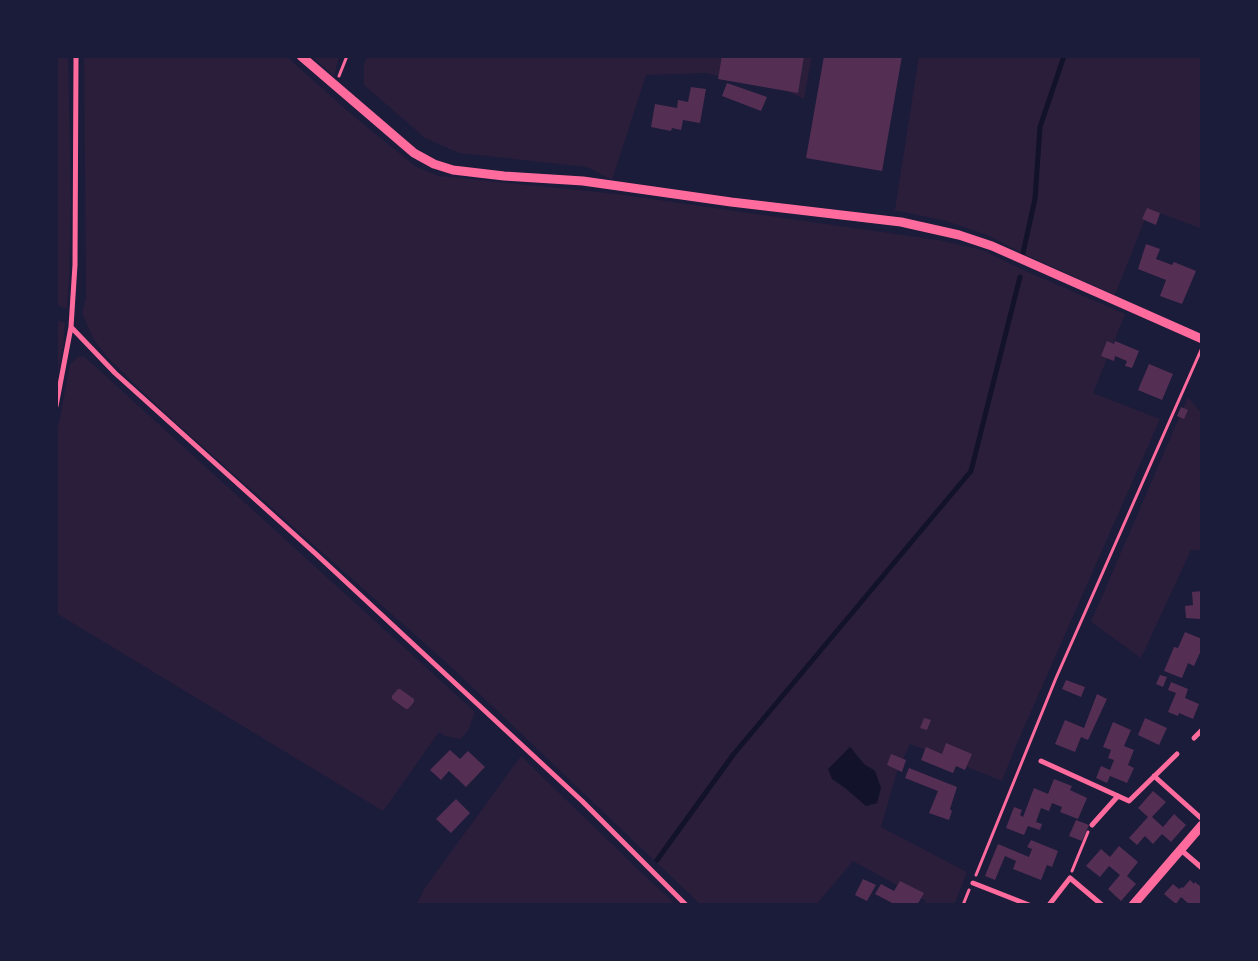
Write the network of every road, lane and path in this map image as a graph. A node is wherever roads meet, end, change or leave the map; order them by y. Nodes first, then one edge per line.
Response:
1 (76, 56) edge
2 (301, 56) edge
3 (347, 56) edge
4 (335, 85) junction
5 (71, 327) junction
6 (1202, 339) edge
7 (1202, 350) edge
8 (56, 406) edge
9 (1202, 730) edge
10 (1194, 738) dead end
11 (1178, 754) dead end
12 (1041, 761) dead end
13 (1154, 776) junction
14 (1118, 796) junction
15 (1202, 819) edge
16 (1092, 825) joint
17 (1202, 825) edge
18 (1181, 850) junction
19 (1202, 868) edge
20 (1070, 878) junction
21 (973, 883) junction
22 (686, 905) edge
23 (963, 905) edge
24 (1029, 905) edge
25 (1049, 905) edge
26 (1102, 905) edge
27 (1134, 905) edge

1 - 5 street
2 - 4 street
3 - 4 path
4 - 6 street
5 - 8 street
5 - 22 street
7 - 21 path
9 - 10 street
11 - 13 street
12 - 14 street
13 - 14 street
13 - 15 street
14 - 16 street
16 - 20 path
17 - 18 street
18 - 19 street
18 - 27 street
20 - 25 street
20 - 26 street
21 - 23 path
21 - 24 street

